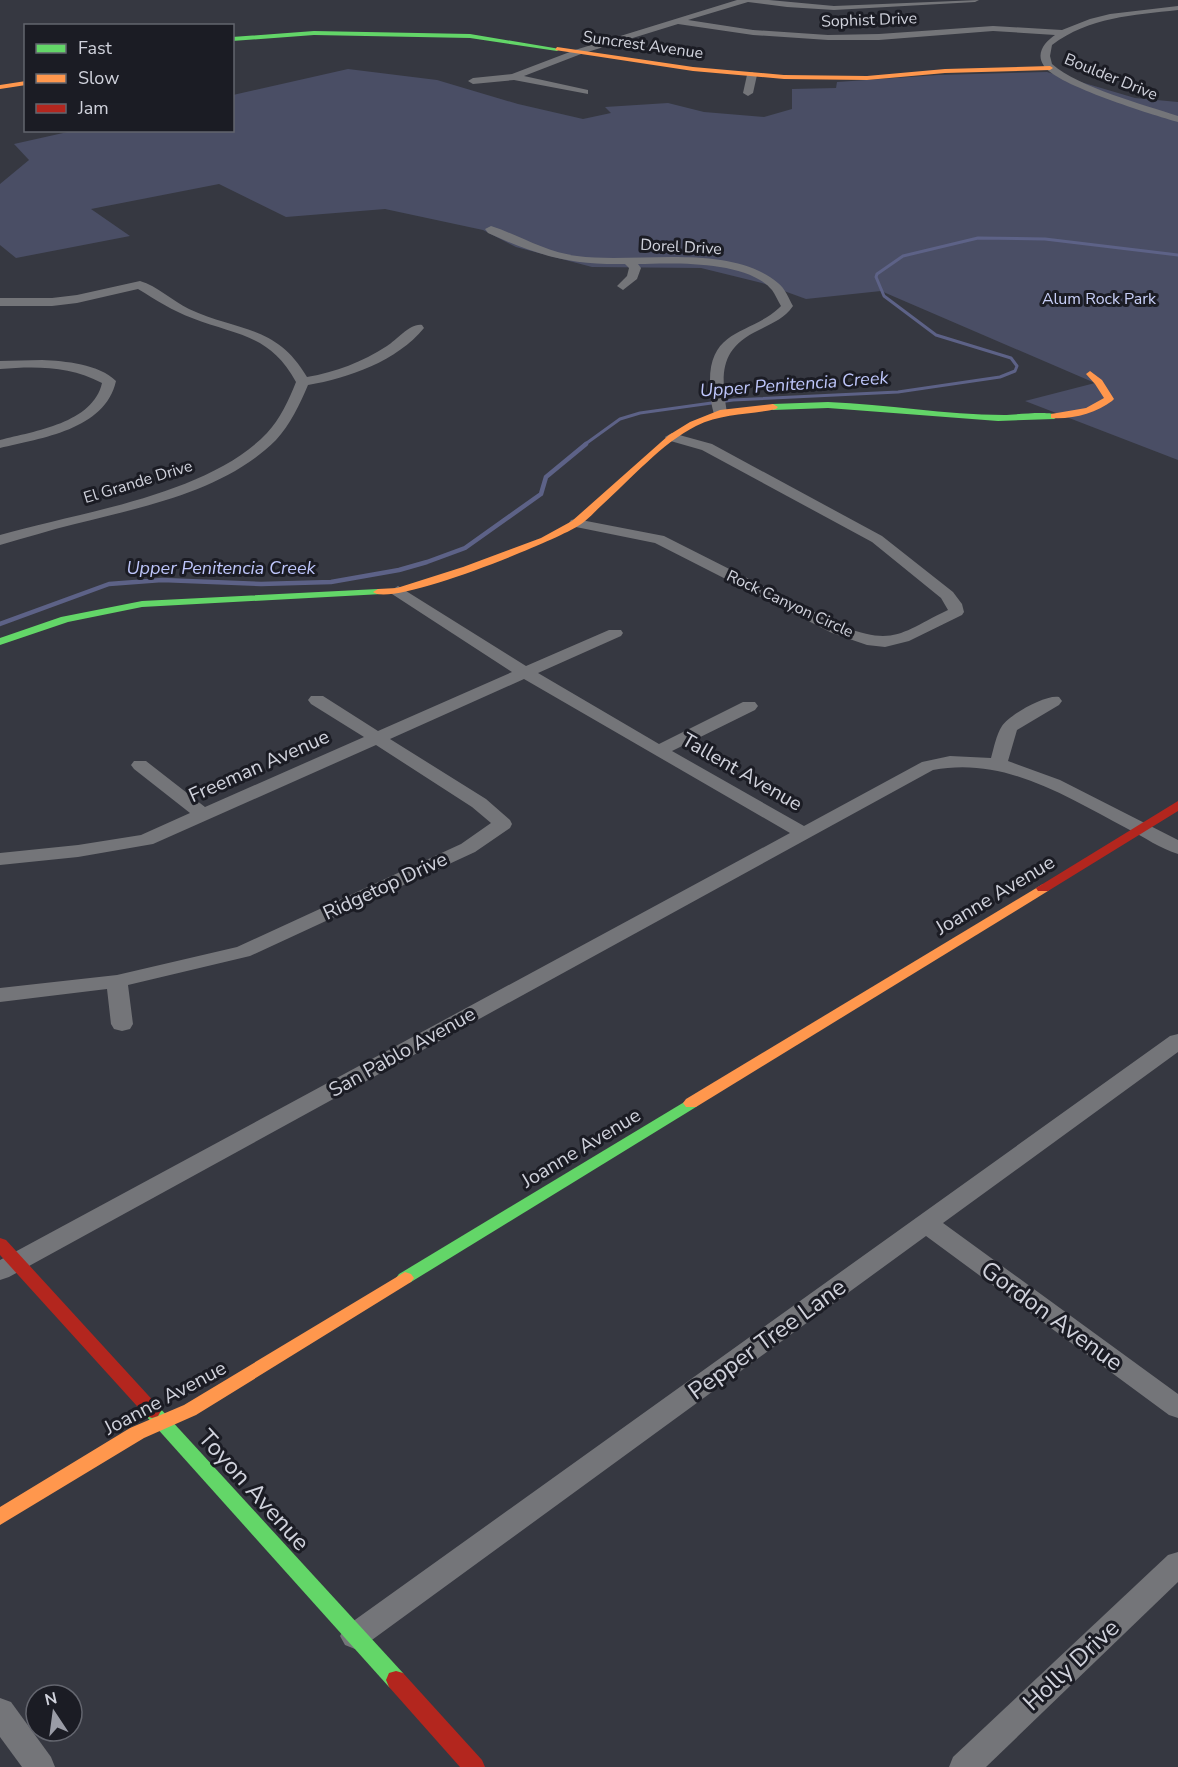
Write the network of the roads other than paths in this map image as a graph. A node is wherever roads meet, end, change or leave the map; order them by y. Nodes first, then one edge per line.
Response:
1 (745, 0) edge
2 (751, 0) edge
3 (975, 0) edge
4 (1178, 8) edge
5 (678, 21) junction
6 (1062, 33) junction
7 (234, 39) edge
8 (578, 52) junction
9 (1050, 68) junction
10 (752, 75) junction
11 (514, 77) junction
12 (473, 81) dead end
13 (24, 83) edge
14 (0, 87) edge
15 (585, 92) dead end
16 (748, 93) dead end
17 (1178, 119) edge
18 (491, 229) dead end
19 (629, 261) junction
20 (623, 286) dead end
21 (0, 302) edge
22 (417, 328) dead end
23 (0, 365) edge
24 (1090, 374) dead end
25 (303, 382) junction
26 (719, 403) junction
27 (672, 437) junction
28 (0, 444) edge
29 (576, 523) junction
30 (5, 536) edge
31 (398, 591) junction
32 (615, 633) dead end
33 (0, 642) edge
34 (525, 672) junction
35 (317, 700) dead end
36 (1053, 701) dead end
37 (749, 706) dead end
38 (376, 739) junction
39 (660, 750) junction
40 (999, 762) junction
41 (140, 765) dead end
42 (1178, 805) edge
43 (204, 815) junction
44 (1141, 828) junction
45 (804, 834) junction
46 (1178, 848) edge
47 (0, 859) edge
48 (117, 981) junction
49 (0, 995) edge
50 (122, 1024) dead end
51 (1178, 1041) edge
52 (927, 1224) junction
53 (0, 1244) edge
54 (8, 1267) edge
55 (1178, 1408) edge
56 (162, 1422) junction
57 (0, 1517) edge
58 (1178, 1564) edge
59 (355, 1636) junction
60 (0, 1712) edge
61 (40, 1767) edge
62 (474, 1767) edge
63 (964, 1767) edge

1 - 5 street
2 - 3 street
4 - 6 street, Boulder Drive
5 - 6 street, Sophist Drive
5 - 8 street
6 - 9 street, Boulder Drive
7 - 8 street, Suncrest Avenue
8 - 10 street, Suncrest Avenue
8 - 11 street
9 - 10 street, Suncrest Avenue
9 - 17 street, Boulder Drive
10 - 16 street
11 - 12 street
11 - 15 street
13 - 14 street
18 - 19 street, Dorel Drive
19 - 20 street
19 - 26 street, Dorel Drive
21 - 25 street
22 - 25 street
23 - 28 street
24 - 26 street
25 - 30 street, El Grande Drive
26 - 27 street
27 - 29 street
27 - 29 street, Rock Canyon Circle
29 - 31 street
31 - 33 street
31 - 34 street, Tallent Avenue
32 - 34 street, Freeman Avenue
34 - 38 street, Freeman Avenue
34 - 39 street, Tallent Avenue
35 - 38 street
36 - 40 street
37 - 39 street
38 - 43 street, Freeman Avenue
38 - 48 street, Ridgetop Drive
39 - 45 street, Tallent Avenue
40 - 44 street, Tallent Avenue
40 - 45 street, Tallent Avenue
41 - 43 street
42 - 44 street, Joanne Avenue
43 - 47 street, Freeman Avenue
44 - 46 street, Tallent Avenue
44 - 56 street, Joanne Avenue
45 - 54 street, San Pablo Avenue
48 - 49 street, Ridgetop Drive
48 - 50 street
51 - 52 street, Pepper Tree Lane
52 - 55 street, Gordon Avenue
52 - 59 street, Pepper Tree Lane
53 - 54 street, Toyon Avenue
54 - 56 street, Toyon Avenue
56 - 57 street, Joanne Avenue
56 - 59 street, Toyon Avenue
58 - 63 street, Holly Drive
59 - 62 street, Toyon Avenue
60 - 61 street

